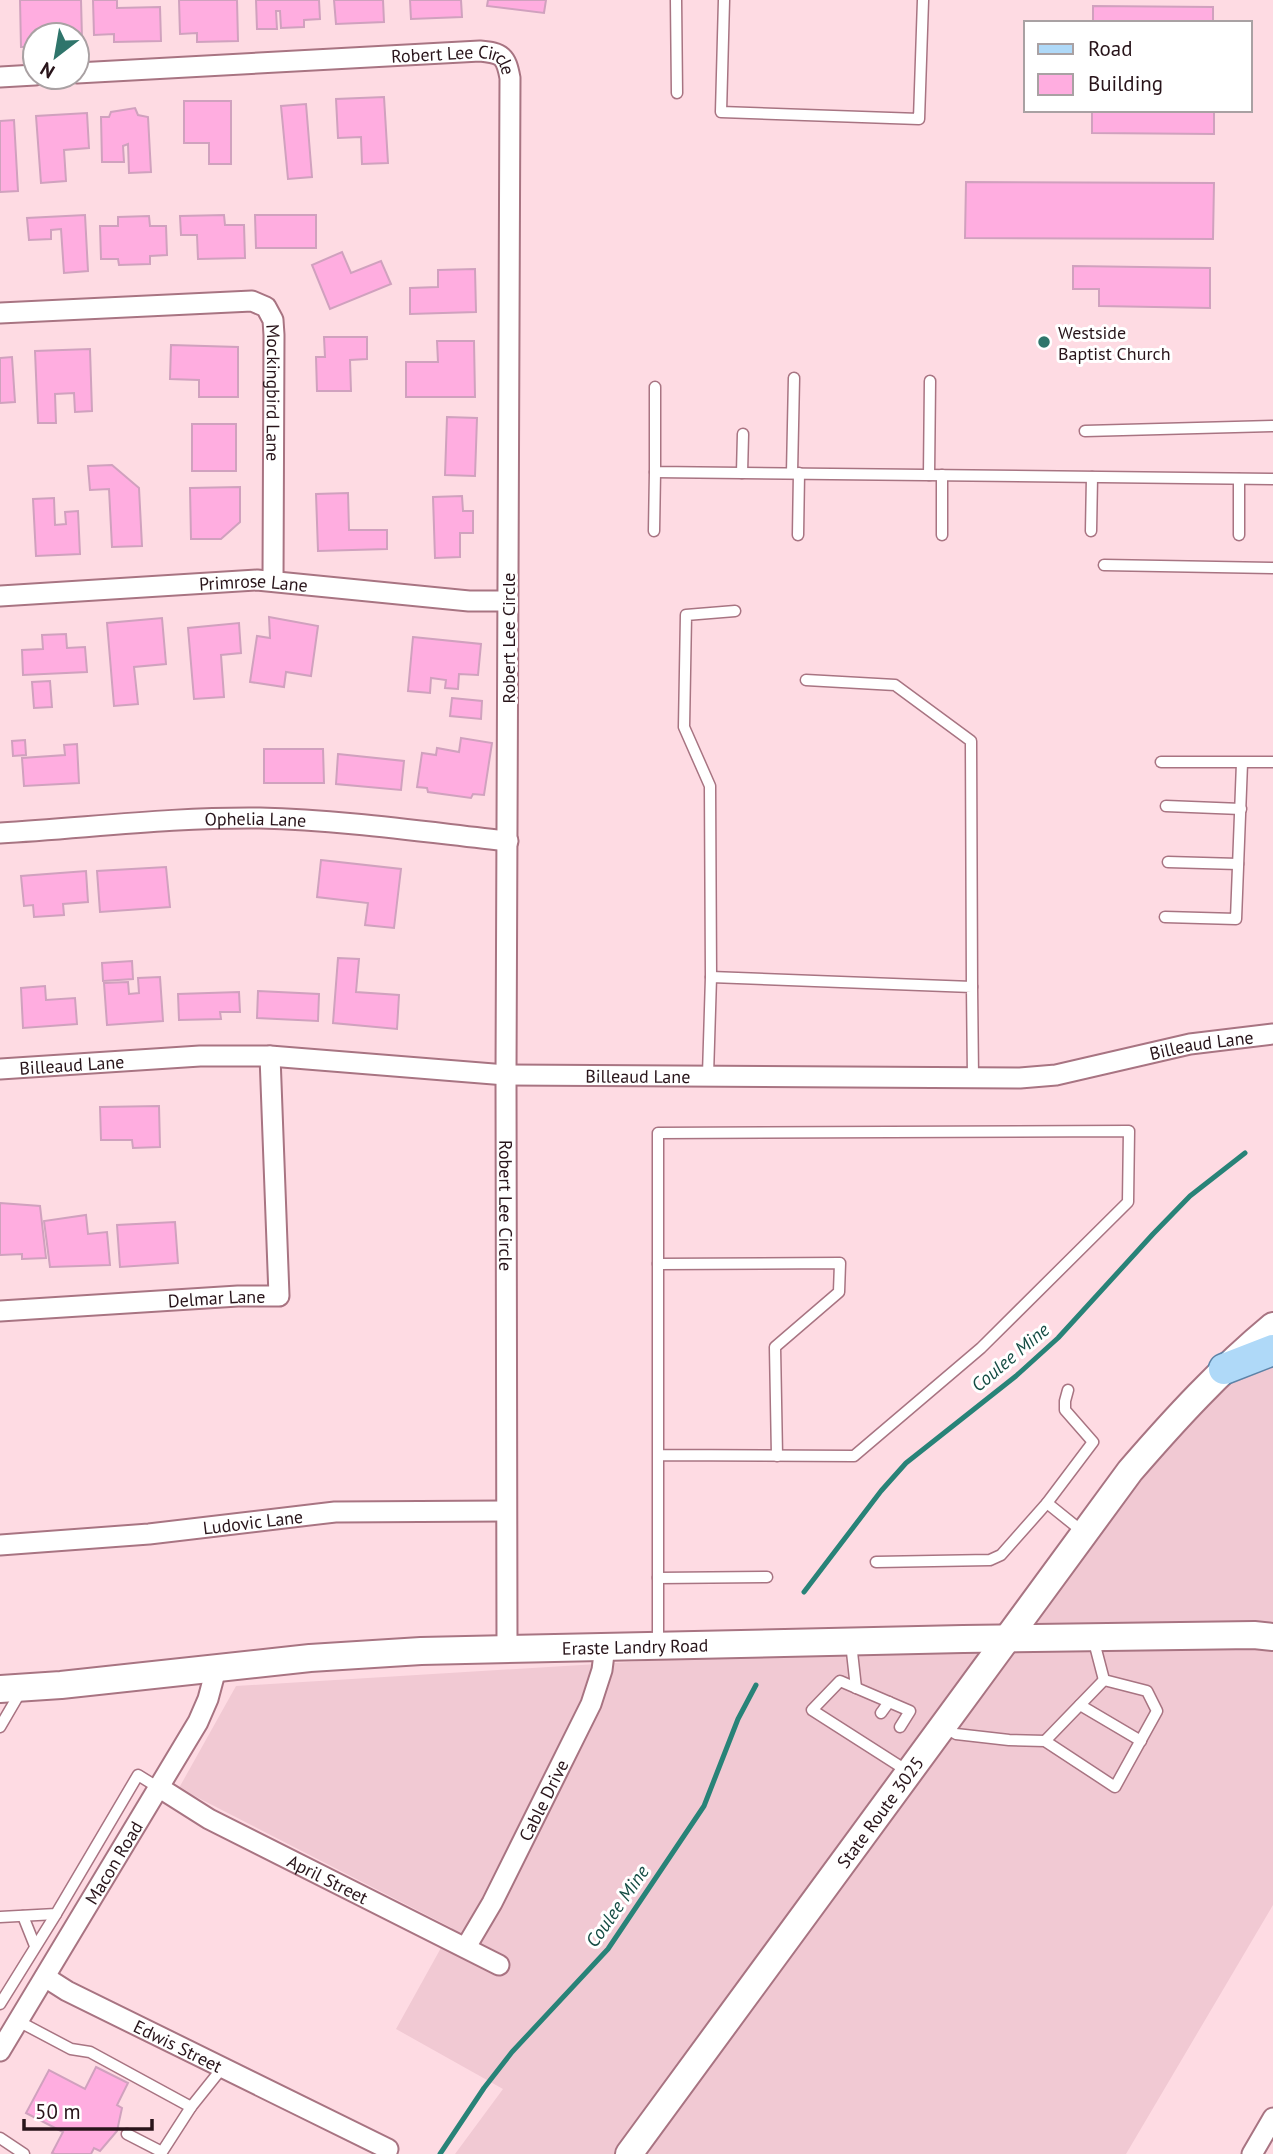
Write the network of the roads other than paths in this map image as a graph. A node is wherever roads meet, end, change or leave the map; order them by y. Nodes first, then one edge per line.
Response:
1 (676, 0) edge
2 (724, 0) edge
3 (923, 0) edge
4 (91, 72) edge
5 (21, 76) edge
6 (0, 78) edge
7 (677, 93) dead end
8 (0, 313) edge
9 (794, 377) dead end
10 (930, 381) dead end
11 (655, 387) dead end
12 (1273, 426) edge
13 (1084, 431) dead end
14 (743, 434) dead end
15 (655, 472) junction
16 (742, 473) junction
17 (796, 473) junction
18 (929, 475) junction
19 (943, 475) junction
20 (1092, 477) junction
21 (1239, 479) junction
22 (1273, 479) edge
23 (654, 531) dead end
24 (1091, 531) dead end
25 (798, 535) dead end
26 (942, 535) dead end
27 (1239, 535) dead end
28 (1104, 565) dead end
29 (1273, 568) edge
30 (273, 580) junction
31 (0, 596) edge
32 (507, 601) junction
33 (736, 611) dead end
34 (806, 681) dead end
35 (1161, 762) dead end
36 (1242, 762) junction
37 (1273, 762) edge
38 (1166, 806) dead end
39 (1241, 809) junction
40 (0, 834) edge
41 (508, 841) junction
42 (1168, 862) dead end
43 (1238, 864) junction
44 (1165, 917) dead end
45 (711, 977) junction
46 (972, 987) junction
47 (1273, 1034) edge
48 (270, 1056) junction
49 (0, 1069) edge
50 (506, 1075) junction
51 (708, 1075) junction
52 (973, 1077) junction
53 (658, 1264) junction
54 (0, 1311) edge
55 (1273, 1326) edge
56 (1273, 1350) edge
57 (1224, 1368) junction
58 (1068, 1390) dead end
59 (658, 1455) junction
60 (778, 1456) junction
61 (1047, 1503) junction
62 (505, 1511) junction
63 (1084, 1533) junction
64 (0, 1545) edge
65 (876, 1562) dead end
66 (767, 1577) dead end
67 (658, 1578) junction
68 (1093, 1637) junction
69 (1273, 1637) edge
70 (1006, 1639) junction
71 (851, 1642) junction
72 (658, 1645) junction
73 (605, 1646) junction
74 (507, 1648) junction
75 (216, 1669) junction
76 (1104, 1680) junction
77 (12, 1688) edge
78 (860, 1692) junction
79 (888, 1702) junction
80 (1080, 1705) junction
81 (881, 1713) dead end
82 (848, 1717) dead end
83 (943, 1726) junction
84 (0, 1727) edge
85 (900, 1727) dead end
86 (841, 1728) junction
87 (869, 1732) dead end
88 (1045, 1741) junction
89 (1140, 1741) junction
90 (863, 1742) junction
91 (910, 1772) junction
92 (160, 1788) junction
93 (56, 1914) junction
94 (23, 1916) junction
95 (0, 1917) edge
96 (35, 1946) junction
97 (466, 1947) junction
98 (499, 1965) dead end
99 (45, 1977) junction
100 (0, 2004) edge
101 (18, 2021) junction
102 (0, 2051) edge
103 (223, 2067) junction
104 (191, 2107) junction
105 (1273, 2118) edge
106 (127, 2134) dead end
107 (0, 2138) edge
108 (388, 2149) dead end
109 (24, 2154) edge
110 (629, 2154) edge
111 (1252, 2154) edge

1 - 7 lane
2 - 3 lane
4 - 32 street, Robert Lee Circle
5 - 6 street
8 - 30 street, Mockingbird Lane
9 - 17 lane
10 - 18 lane
11 - 15 lane
12 - 13 lane
14 - 16 lane
15 - 16 lane
15 - 23 lane
16 - 17 lane
17 - 18 lane
17 - 25 lane
18 - 19 lane
19 - 20 lane
19 - 26 lane
20 - 21 lane
20 - 24 lane
21 - 22 lane
21 - 27 lane
28 - 29 lane
30 - 31 street, Primrose Lane
30 - 32 street, Primrose Lane
32 - 41 street, Robert Lee Circle
33 - 45 lane
34 - 46 lane
35 - 36 lane
36 - 37 lane
36 - 39 lane
38 - 39 lane
39 - 43 lane
40 - 41 street, Ophelia Lane
41 - 50 street, Robert Lee Circle
42 - 43 lane
43 - 44 lane
45 - 46 lane
45 - 51 lane
46 - 52 lane
47 - 52 street, Billeaud Lane
48 - 49 street, Billeaud Lane
48 - 50 street, Billeaud Lane
48 - 54 street, Delmar Lane
50 - 51 street, Billeaud Lane
50 - 62 street, Robert Lee Circle
51 - 52 street, Billeaud Lane
53 - 59 lane
53 - 60 lane
53 - 60 lane
55 - 57 street, State Route 3025
56 - 57 main road
57 - 63 street, State Route 3025
58 - 61 lane
59 - 60 lane
59 - 67 lane
61 - 63 lane
61 - 65 lane
62 - 64 street, Ludovic Lane
62 - 74 street, Robert Lee Circle
63 - 70 street, State Route 3025
66 - 67 lane
67 - 72 lane
68 - 69 street, Eraste Landry Road
68 - 70 street, Eraste Landry Road
68 - 76 lane
70 - 71 street, Eraste Landry Road
70 - 83 street, State Route 3025
71 - 72 street, Eraste Landry Road
71 - 78 lane
72 - 73 street, Eraste Landry Road
73 - 74 street, Eraste Landry Road
73 - 97 street, Cable Drive
74 - 75 street, Eraste Landry Road
75 - 77 street, Eraste Landry Road
75 - 92 street, Macon Road
76 - 80 lane
76 - 89 lane
77 - 84 lane
78 - 79 lane
78 - 86 lane
79 - 81 lane
79 - 85 lane
80 - 88 lane
80 - 89 lane
82 - 86 lane
83 - 88 lane
83 - 91 street, State Route 3025
86 - 90 lane
87 - 90 lane
88 - 89 lane
90 - 91 lane
91 - 110 street, State Route 3025
92 - 93 lane
92 - 97 street, April Street
92 - 99 street, Macon Road
93 - 94 lane
93 - 96 lane
94 - 95 lane
94 - 96 lane
96 - 100 lane
97 - 98 street, April Street
99 - 101 street, Macon Road
99 - 103 street, Edwis Street
101 - 102 street, Macon Road
101 - 104 lane
103 - 104 lane
103 - 108 street, Edwis Street
104 - 106 lane
105 - 111 street
107 - 109 lane

